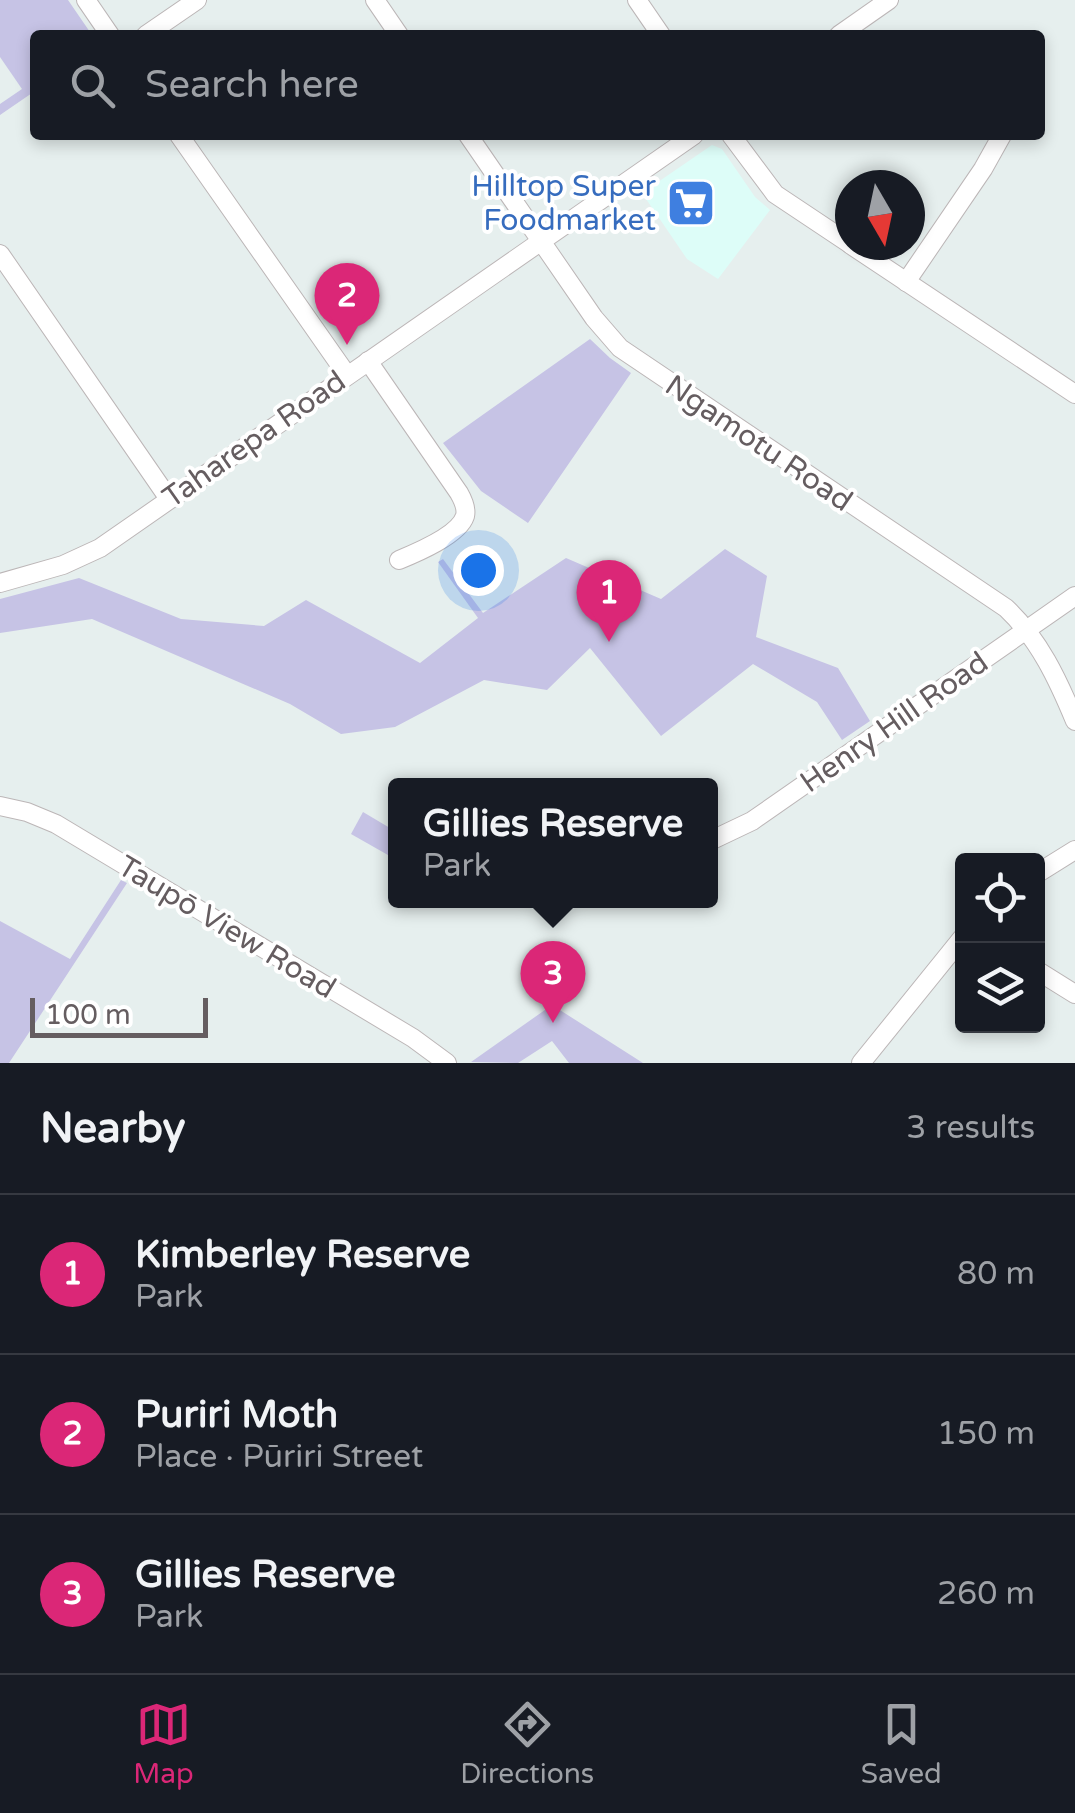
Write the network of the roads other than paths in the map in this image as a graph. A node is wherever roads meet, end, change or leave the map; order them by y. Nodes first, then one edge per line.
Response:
1 (86, 0) edge
2 (196, 0) edge
3 (374, 0) edge
4 (637, 0) edge
5 (889, 0) edge
6 (107, 30) edge
7 (153, 30) edge
8 (395, 30) edge
9 (658, 30) edge
10 (846, 30) edge
11 (182, 140) edge
12 (471, 140) edge
13 (687, 140) edge
14 (734, 140) edge
15 (999, 140) edge
16 (835, 235) edge
17 (542, 241) junction
18 (0, 254) edge
19 (873, 260) edge
20 (906, 282) junction
21 (368, 361) junction
22 (347, 375) junction
23 (1075, 394) edge
24 (168, 498) junction
25 (398, 560) dead end
26 (0, 583) edge
27 (1075, 596) edge
28 (1027, 630) junction
29 (1075, 721) edge
30 (0, 806) edge
31 (718, 837) edge
32 (1075, 850) edge
33 (1045, 868) edge
34 (958, 943) edge
35 (1045, 975) edge
36 (1075, 994) edge
37 (447, 1063) edge
38 (861, 1063) edge

1 - 6 street
2 - 7 street
3 - 8 street
4 - 9 street
5 - 10 street
11 - 22 street
12 - 17 street, Ngamotu Road
13 - 17 street, Taharepa Road
14 - 16 street
15 - 20 street
17 - 21 street, Taharepa Road
17 - 28 street, Ngamotu Road
18 - 24 street
19 - 20 street
20 - 23 street
21 - 22 street, Taharepa Road
21 - 25 street
22 - 24 street, Taharepa Road
24 - 26 street, Taharepa Road
27 - 28 street, Henry Hill Road
28 - 29 street, Ngamotu Road
28 - 31 street, Henry Hill Road
30 - 37 street, Taupō View Road
32 - 33 street
34 - 38 street
35 - 36 street

